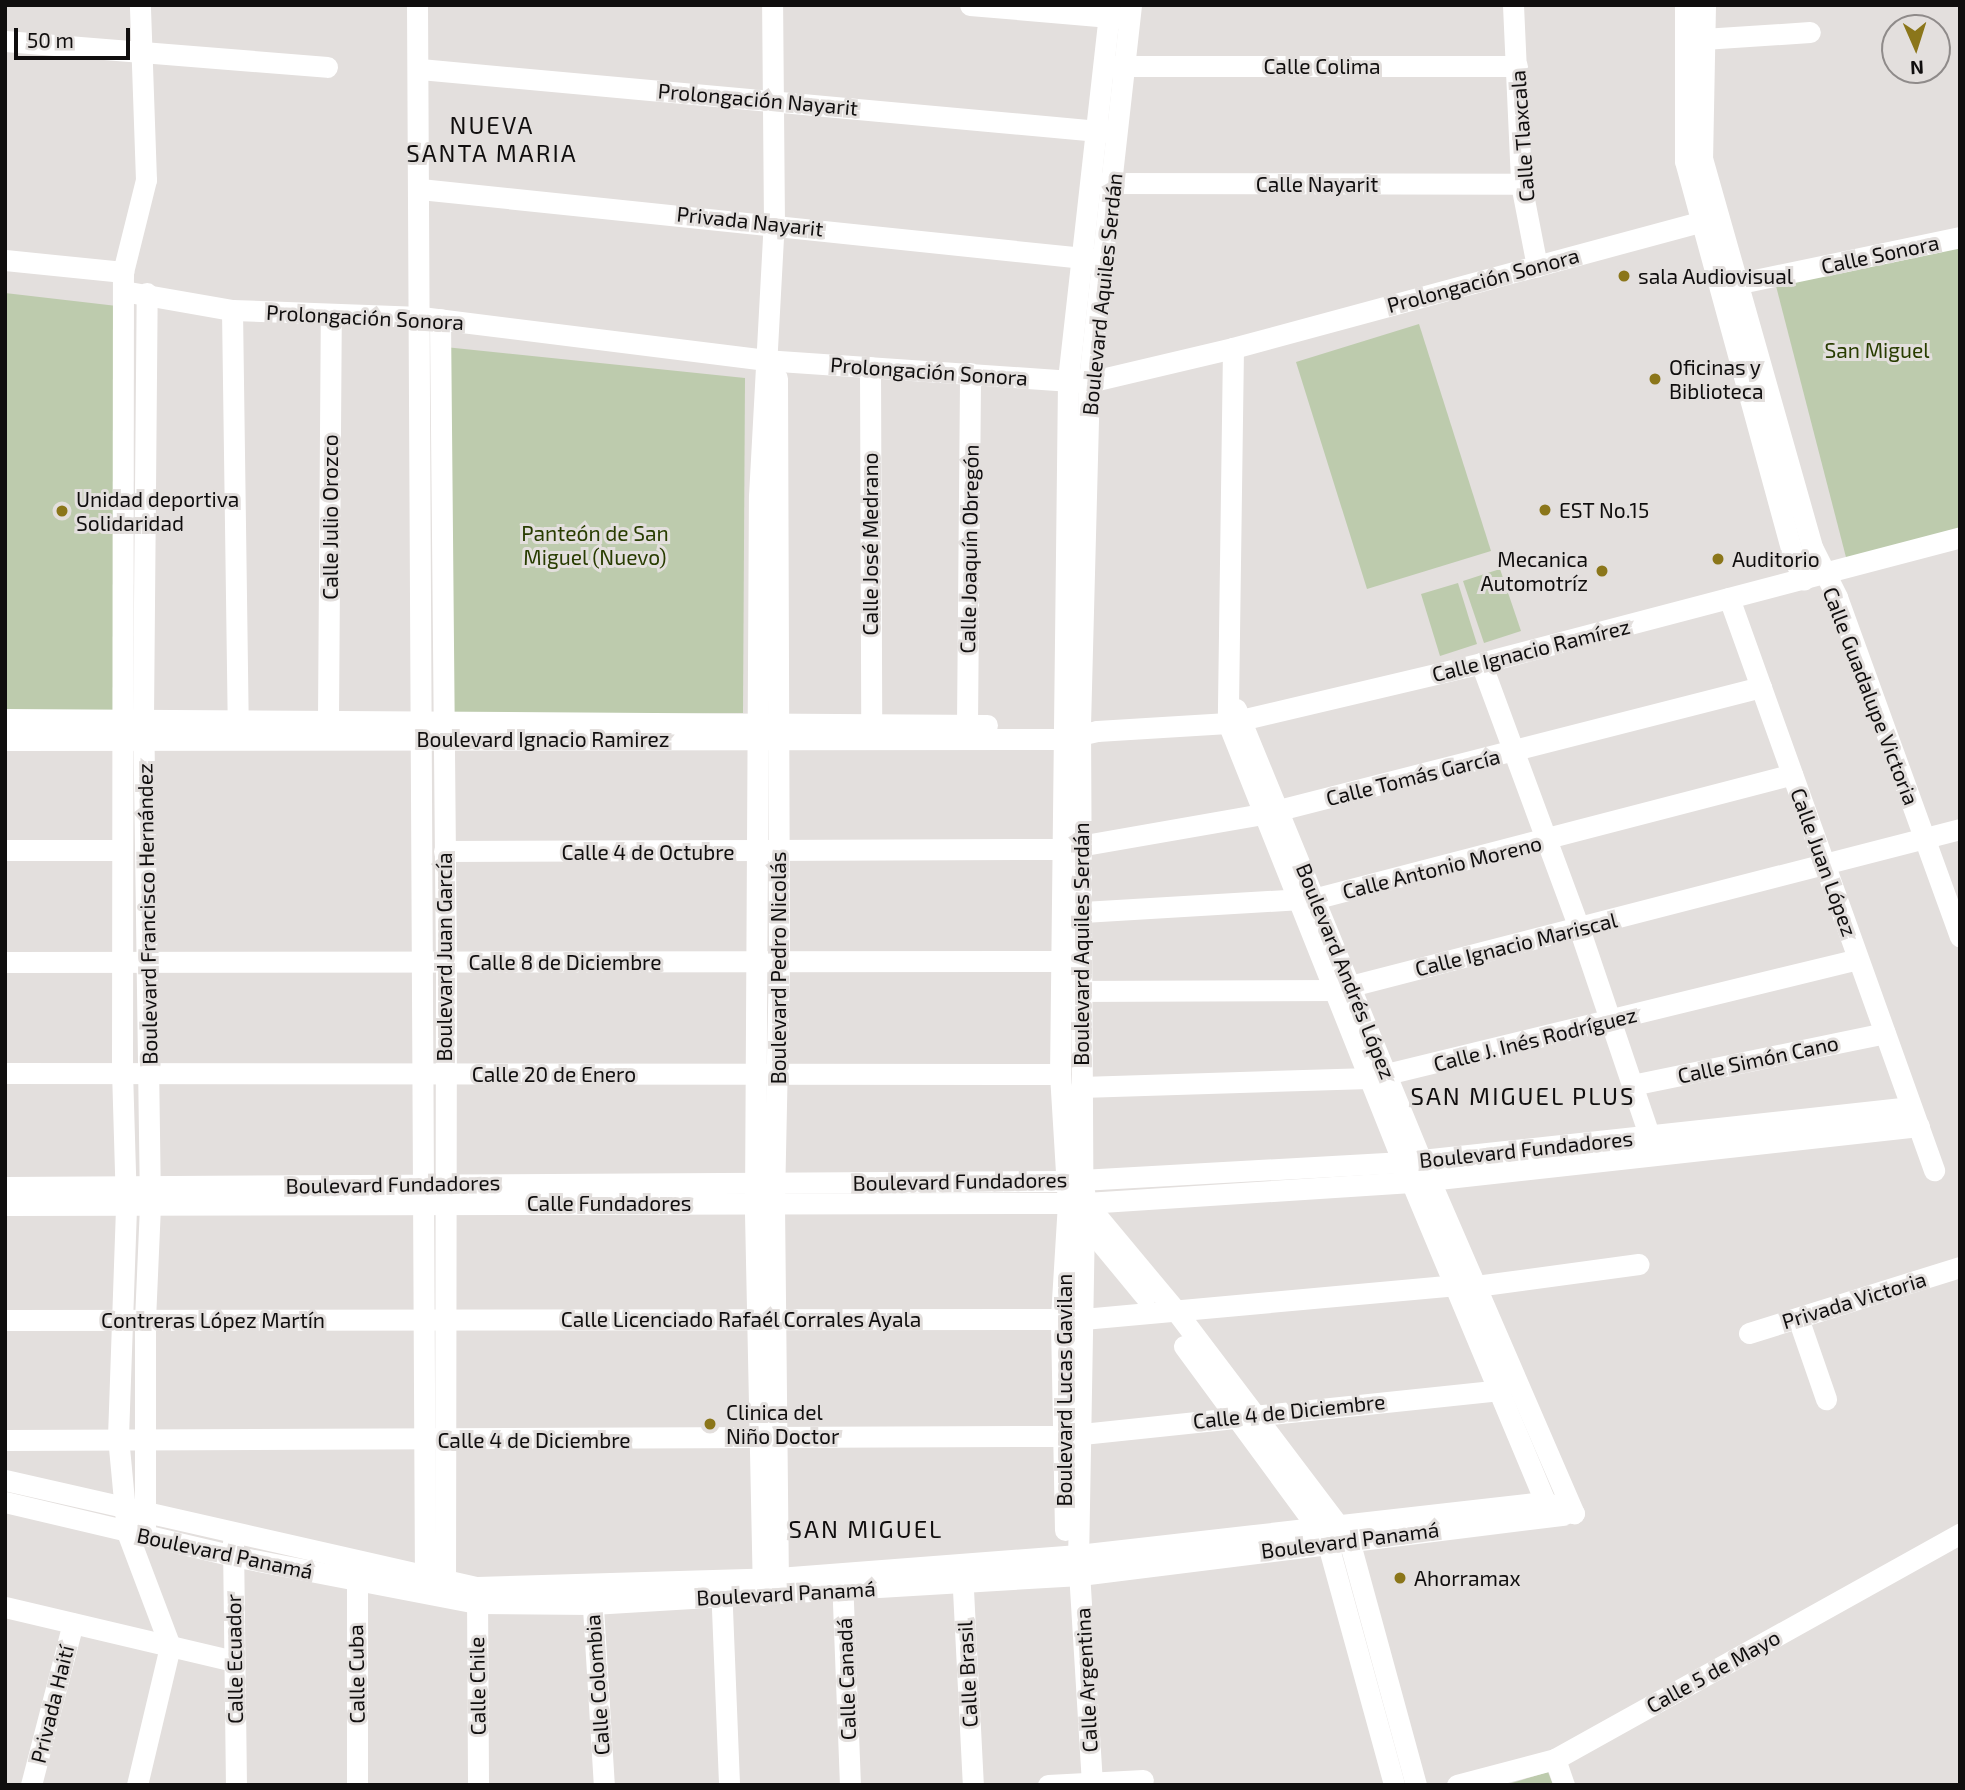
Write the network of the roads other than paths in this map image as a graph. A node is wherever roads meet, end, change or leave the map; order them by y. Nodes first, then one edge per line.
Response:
1 (140, 5) edge
2 (417, 5) edge
3 (772, 5) edge
4 (970, 5) edge
5 (1513, 5) edge
6 (1685, 5) edge
7 (1705, 5) edge
8 (1120, 12) edge
9 (1810, 32) dead end
10 (1703, 39) junction
11 (5, 41) edge
12 (142, 52) junction
13 (1103, 66) junction
14 (1126, 66) junction
15 (1517, 66) junction
16 (327, 67) dead end
17 (421, 69) junction
18 (776, 100) junction
19 (1095, 130) junction
20 (1119, 133) junction
21 (1089, 182) junction
22 (1113, 184) junction
23 (1521, 184) junction
24 (420, 189) junction
25 (1709, 219) junction
26 (774, 223) junction
27 (1960, 237) edge
28 (1080, 257) junction
29 (5, 260) edge
30 (1104, 260) junction
31 (1537, 266) junction
32 (123, 281) junction
33 (1727, 286) junction
34 (147, 293) junction
35 (232, 310) junction
36 (331, 316) junction
37 (430, 318) junction
38 (1233, 348) junction
39 (771, 355) junction
40 (870, 367) junction
41 (970, 373) junction
42 (1078, 382) junction
43 (1960, 537) edge
44 (1814, 577) junction
45 (1729, 598) junction
46 (1481, 663) junction
47 (1761, 687) junction
48 (5, 719) edge
49 (238, 719) junction
50 (328, 719) junction
51 (871, 720) junction
52 (1236, 721) junction
53 (967, 724) junction
54 (137, 726) junction
55 (445, 729) junction
56 (768, 729) junction
57 (423, 730) junction
58 (1076, 732) junction
59 (5, 740) edge
60 (122, 740) junction
61 (1514, 753) junction
62 (1792, 774) junction
63 (1272, 812) junction
64 (1960, 829) edge
65 (1926, 839) junction
66 (1547, 841) junction
67 (1071, 848) junction
68 (5, 850) edge
69 (122, 850) junction
70 (444, 851) junction
71 (769, 852) junction
72 (1825, 866) junction
73 (1307, 899) junction
74 (1083, 912) junction
75 (1579, 928) junction
76 (1960, 936) edge
77 (1858, 958) junction
78 (422, 961) junction
79 (768, 961) junction
80 (1072, 961) junction
81 (5, 962) edge
82 (124, 962) junction
83 (149, 962) junction
84 (446, 962) junction
85 (1344, 988) junction
86 (1072, 991) junction
87 (1611, 1022) junction
88 (1885, 1033) junction
89 (5, 1073) edge
90 (122, 1073) junction
91 (434, 1073) junction
92 (1060, 1073) junction
93 (149, 1074) junction
94 (766, 1074) junction
95 (1378, 1076) junction
96 (1632, 1085) junction
97 (1081, 1087) junction
98 (1915, 1116) junction
99 (1653, 1145) junction
100 (1934, 1170) dead end
101 (1416, 1171) junction
102 (1073, 1180) junction
103 (5, 1186) edge
104 (444, 1193) junction
105 (765, 1193) junction
106 (422, 1194) junction
107 (126, 1196) junction
108 (150, 1196) junction
109 (1077, 1203) junction
110 (5, 1205) edge
111 (1084, 1226) junction
112 (1639, 1264) dead end
113 (1960, 1267) edge
114 (1465, 1286) junction
115 (1168, 1312) junction
116 (1061, 1317) junction
117 (1798, 1318) junction
118 (769, 1319) junction
119 (1083, 1319) junction
120 (5, 1320) edge
121 (120, 1320) junction
122 (145, 1320) junction
123 (432, 1320) junction
124 (1749, 1333) dead end
125 (1498, 1390) junction
126 (1826, 1399) dead end
127 (1244, 1416) junction
128 (1071, 1435) junction
129 (118, 1437) junction
130 (144, 1438) junction
131 (769, 1438) junction
132 (5, 1440) edge
133 (432, 1440) junction
134 (5, 1480) edge
135 (1545, 1502) junction
136 (5, 1503) edge
137 (123, 1508) junction
138 (1574, 1513) junction
139 (138, 1527) junction
140 (1333, 1533) junction
141 (234, 1534) junction
142 (1960, 1534) edge
143 (233, 1556) junction
144 (1073, 1565) junction
145 (356, 1572) junction
146 (963, 1574) junction
147 (842, 1582) junction
148 (435, 1585) junction
149 (770, 1586) junction
150 (721, 1589) junction
151 (477, 1595) junction
152 (592, 1595) junction
153 (5, 1607) edge
154 (73, 1623) junction
155 (170, 1646) junction
156 (234, 1661) junction
157 (1555, 1759) junction
158 (1143, 1780) dead end
159 (1092, 1784) edge
160 (31, 1785) edge
161 (137, 1785) edge
162 (236, 1785) edge
163 (358, 1785) edge
164 (478, 1785) edge
165 (604, 1785) edge
166 (729, 1785) edge
167 (850, 1785) edge
168 (972, 1785) edge
169 (1048, 1785) edge
170 (1394, 1785) edge
171 (1416, 1785) edge
172 (1457, 1785) edge
173 (1564, 1785) edge

1 - 12 street, Boulevard Francisco Hernández
2 - 17 street
3 - 18 street, Boulevard Pedro Nicolás
4 - 8 street
5 - 15 street, Calle Tlaxcala
6 - 25 street, Calle Guadalupe Victoria
7 - 10 street, Calle Guadalupe Victoria
8 - 13 street, Boulevard Aquiles Serdán
8 - 14 street, Boulevard Aquiles Serdán
9 - 10 street
10 - 25 street, Calle Guadalupe Victoria
11 - 12 street
12 - 16 street
12 - 32 street, Boulevard Francisco Hernández
13 - 14 street, Calle Colima
13 - 19 street, Boulevard Aquiles Serdán
14 - 15 street, Calle Colima
14 - 20 street, Boulevard Aquiles Serdán
15 - 23 street, Calle Tlaxcala
17 - 18 street, Prolongación Nayarit
17 - 24 street
18 - 19 street, Prolongación Nayarit
18 - 26 street, Boulevard Pedro Nicolás
19 - 20 street, Prolongación Nayarit
19 - 21 street, Boulevard Aquiles Serdán
20 - 22 street, Boulevard Aquiles Serdán
21 - 22 street, Calle Nayarit
21 - 28 street, Boulevard Aquiles Serdán
22 - 23 street, Calle Nayarit
22 - 30 street, Boulevard Aquiles Serdán
23 - 31 street, Calle Tlaxcala
24 - 26 street, Privada Nayarit
24 - 37 street
25 - 31 street, Prolongación Sonora
25 - 33 street, Calle Guadalupe Victoria
26 - 28 street, Privada Nayarit
26 - 39 street, Boulevard Pedro Nicolás
27 - 33 street, Calle Sonora
28 - 30 street, Privada Nayarit
28 - 42 street, Boulevard Aquiles Serdán
29 - 32 street, Prolongación Sonora
30 - 42 street, Boulevard Aquiles Serdán
31 - 38 street, Prolongación Sonora
32 - 34 street, Prolongación Sonora
32 - 54 street, Boulevard Francisco Hernández
33 - 44 street, Calle Guadalupe Victoria
34 - 35 street, Prolongación Sonora
34 - 54 street, Boulevard Francisco Hernández
35 - 36 street, Prolongación Sonora
35 - 49 street
36 - 37 street, Prolongación Sonora
36 - 50 street, Calle Julio Orozco
37 - 39 street, Prolongación Sonora
37 - 55 street, Boulevard Juan García
37 - 57 street, Boulevard Juan García
38 - 42 street, Prolongación Sonora
38 - 52 street, Boulevard Andrés López
39 - 40 street, Prolongación Sonora
39 - 56 street, Boulevard Pedro Nicolás
40 - 41 street, Prolongación Sonora
40 - 51 street, Calle José Medrano
41 - 42 street, Prolongación Sonora
41 - 53 street, Calle Joaquín Obregón
42 - 58 street, Boulevard Aquiles Serdán
43 - 44 street, Calle Ignacio Ramírez
44 - 45 street, Calle Ignacio Ramírez
44 - 65 street, Calle Guadalupe Victoria
45 - 46 street, Calle Ignacio Ramírez
45 - 47 street, Calle Juan López
46 - 52 street, Calle Ignacio Ramírez
46 - 61 street
47 - 61 street, Calle Tomás García
47 - 62 street, Calle Juan López
48 - 54 street, Boulevard Ignacio Ramirez
49 - 50 street, Boulevard Ignacio Ramirez
49 - 54 street, Boulevard Ignacio Ramirez
50 - 57 street, Boulevard Ignacio Ramirez
51 - 53 street, Boulevard Ignacio Ramirez
51 - 56 street, Boulevard Ignacio Ramirez
52 - 58 street, Calle Ignacio Ramírez
52 - 63 street, Boulevard Andrés López
53 - 58 street, Boulevard Ignacio Ramirez
54 - 57 street, Boulevard Ignacio Ramirez
54 - 60 street, Boulevard Ignacio Ramirez
54 - 83 street, Boulevard Francisco Hernández
55 - 56 street, Boulevard Ignacio Ramirez
55 - 57 street, Boulevard Ignacio Ramirez
55 - 70 street, Boulevard Juan García
56 - 58 street, Boulevard Ignacio Ramirez
56 - 71 street, Boulevard Pedro Nicolás
57 - 78 street, Boulevard Juan García
58 - 67 street, Boulevard Aquiles Serdán
59 - 60 street, Boulevard Ignacio Ramirez
60 - 69 street, Boulevard Francisco Hernández
61 - 63 street, Calle Tomás García
61 - 66 street
62 - 66 street, Calle Antonio Moreno
62 - 72 street, Calle Juan López
63 - 67 street, Calle Tomás García
63 - 73 street, Boulevard Andrés López
64 - 65 street, Calle Ignacio Mariscal
65 - 72 street, Calle Ignacio Mariscal
65 - 76 street, Calle Guadalupe Victoria
66 - 73 street, Calle Antonio Moreno
66 - 75 street
67 - 71 street, Calle 4 de Octubre
67 - 74 street, Boulevard Aquiles Serdán
67 - 80 street, Boulevard Aquiles Serdán
68 - 69 street
69 - 82 street, Boulevard Francisco Hernández
70 - 71 street, Calle 4 de Octubre
70 - 84 street, Boulevard Juan García
71 - 79 street, Boulevard Pedro Nicolás
72 - 75 street, Calle Ignacio Mariscal
72 - 77 street, Calle Juan López
73 - 74 street, Calle Antonio Moreno
73 - 85 street, Boulevard Andrés López
74 - 80 street, Boulevard Aquiles Serdán
75 - 85 street, Calle Ignacio Mariscal
75 - 87 street
77 - 87 street, Calle J. Inés Rodríguez
77 - 88 street, Calle Juan López
78 - 83 street, Calle 8 de Diciembre
78 - 84 street, Calle 8 de Diciembre
78 - 91 street, Boulevard Juan García
79 - 80 street, Calle 8 de Diciembre
79 - 84 street, Calle 8 de Diciembre
79 - 94 street, Boulevard Pedro Nicolás
80 - 86 street, Boulevard Aquiles Serdán
81 - 82 street, Calle 8 de Diciembre
82 - 83 street, Calle 8 de Diciembre
82 - 90 street, Boulevard Francisco Hernández
83 - 93 street, Boulevard Francisco Hernández
84 - 91 street, Boulevard Juan García
85 - 86 street, Calle Ignacio Mariscal
85 - 95 street, Boulevard Andrés López
86 - 92 street, Boulevard Aquiles Serdán
86 - 97 street, Boulevard Aquiles Serdán
87 - 95 street, Calle J. Inés Rodríguez
87 - 96 street
88 - 96 street, Calle Simón Cano
88 - 98 street, Calle Juan López
89 - 90 street, Calle 20 de Enero
90 - 93 street, Calle 20 de Enero
90 - 107 street, Boulevard Francisco Hernández
91 - 93 street, Calle 20 de Enero
91 - 94 street, Calle 20 de Enero
91 - 104 street, Boulevard Juan García
91 - 106 street, Boulevard Juan García
92 - 94 street, Calle 20 de Enero
92 - 102 street, Boulevard Aquiles Serdán
93 - 108 street, Boulevard Francisco Hernández
94 - 105 street, Boulevard Pedro Nicolás
95 - 97 street, Calle J. Inés Rodríguez
95 - 101 street, Boulevard Andrés López
96 - 99 street
97 - 102 street, Boulevard Aquiles Serdán
98 - 99 street, Boulevard Fundadores
98 - 100 street, Calle Juan López
99 - 101 street, Boulevard Fundadores
101 - 102 street, Boulevard Fundadores
101 - 109 street, Boulevard Fundadores
101 - 114 street, Boulevard Andrés López
102 - 105 street, Boulevard Fundadores
102 - 109 street, Boulevard Aquiles Serdán
103 - 107 street
104 - 105 street, Calle Fundadores
104 - 106 street, Calle Fundadores
104 - 123 street, Boulevard Juan García
105 - 109 street, Calle Fundadores
105 - 118 street, Boulevard Pedro Nicolás
106 - 108 street, Calle Fundadores
106 - 123 street, Boulevard Juan García
107 - 108 street, Calle Fundadores
107 - 110 street, Calle Fundadores
107 - 121 street, Boulevard Francisco Hernández
108 - 122 street, Boulevard Francisco Hernández
109 - 111 street, Boulevard Aquiles Serdán
109 - 115 street, Boulevard Aquiles Serdán
109 - 116 street, Boulevard Lucas Gavilan
111 - 115 street, Boulevard Aquiles Serdán
111 - 119 street, Boulevard Lucas Gavilan
112 - 114 street
113 - 117 street, Privada Victoria
114 - 115 street
114 - 125 street, Boulevard Andrés López
114 - 138 street, Boulevard Andrés López
115 - 119 street
115 - 127 street, Boulevard Aquiles Serdán
116 - 118 street, Calle Licenciado Rafaél Corrales Ayala
116 - 119 street, Calle Licenciado Rafaél Corrales Ayala
116 - 128 street, Boulevard Lucas Gavilan
117 - 124 street, Privada Victoria
117 - 126 street
118 - 123 street, Calle Licenciado Rafaél Corrales Ayala
118 - 131 street, Boulevard Pedro Nicolás
119 - 128 street, Boulevard Lucas Gavilan
120 - 121 street, Contreras López Martín
121 - 122 street, Contreras López Martín
121 - 129 street, Boulevard Francisco Hernández
122 - 123 street, Contreras López Martín
122 - 130 street, Boulevard Francisco Hernández
123 - 133 street, Boulevard Juan García
125 - 127 street, Calle 4 de Diciembre
125 - 135 street, Boulevard Andrés López
127 - 128 street, Calle 4 de Diciembre
127 - 140 street, Boulevard Aquiles Serdán
128 - 131 street, Calle 4 de Diciembre
128 - 144 street, Boulevard Lucas Gavilan
129 - 130 street, Calle 4 de Diciembre
129 - 132 street, Calle 4 de Diciembre
129 - 137 street, Boulevard Francisco Hernández
130 - 133 street, Calle 4 de Diciembre
130 - 139 street, Boulevard Francisco Hernández
131 - 133 street, Calle 4 de Diciembre
131 - 149 street, Boulevard Pedro Nicolás
133 - 148 street, Boulevard Juan García
134 - 137 street, Boulevard Panamá
135 - 138 street
135 - 140 street, Boulevard Panamá
136 - 139 street, Boulevard Panamá
137 - 139 street, Boulevard Francisco Hernández
138 - 140 street, Boulevard Panamá
139 - 141 street, Boulevard Panamá
139 - 143 street, Boulevard Panamá
139 - 155 street
140 - 144 street, Boulevard Panamá
140 - 170 street, Boulevard Aquiles Serdán
140 - 171 street, Boulevard Aquiles Serdán
141 - 143 street, Calle Ecuador
141 - 145 street, Boulevard Panamá
142 - 157 street, Calle 5 de Mayo
143 - 145 street, Boulevard Panamá
143 - 156 street, Calle Ecuador
144 - 146 street, Boulevard Panamá
144 - 159 street, Calle Argentina
145 - 148 street, Boulevard Panamá
145 - 163 street, Calle Cuba
146 - 147 street, Boulevard Panamá
146 - 168 street, Calle Brasil
147 - 149 street, Boulevard Panamá
147 - 167 street, Calle Canadá
148 - 151 street, Boulevard Panamá
149 - 150 street, Boulevard Panamá
150 - 152 street, Boulevard Panamá
150 - 166 street
151 - 152 street, Boulevard Panamá
151 - 164 street, Calle Chile
152 - 165 street, Calle Colombia
153 - 154 street
154 - 155 street
154 - 160 street, Privada Haití
155 - 156 street
155 - 161 street
156 - 162 street, Calle Ecuador
157 - 172 street, Calle 5 de Mayo
157 - 173 street
158 - 159 street
159 - 169 street

